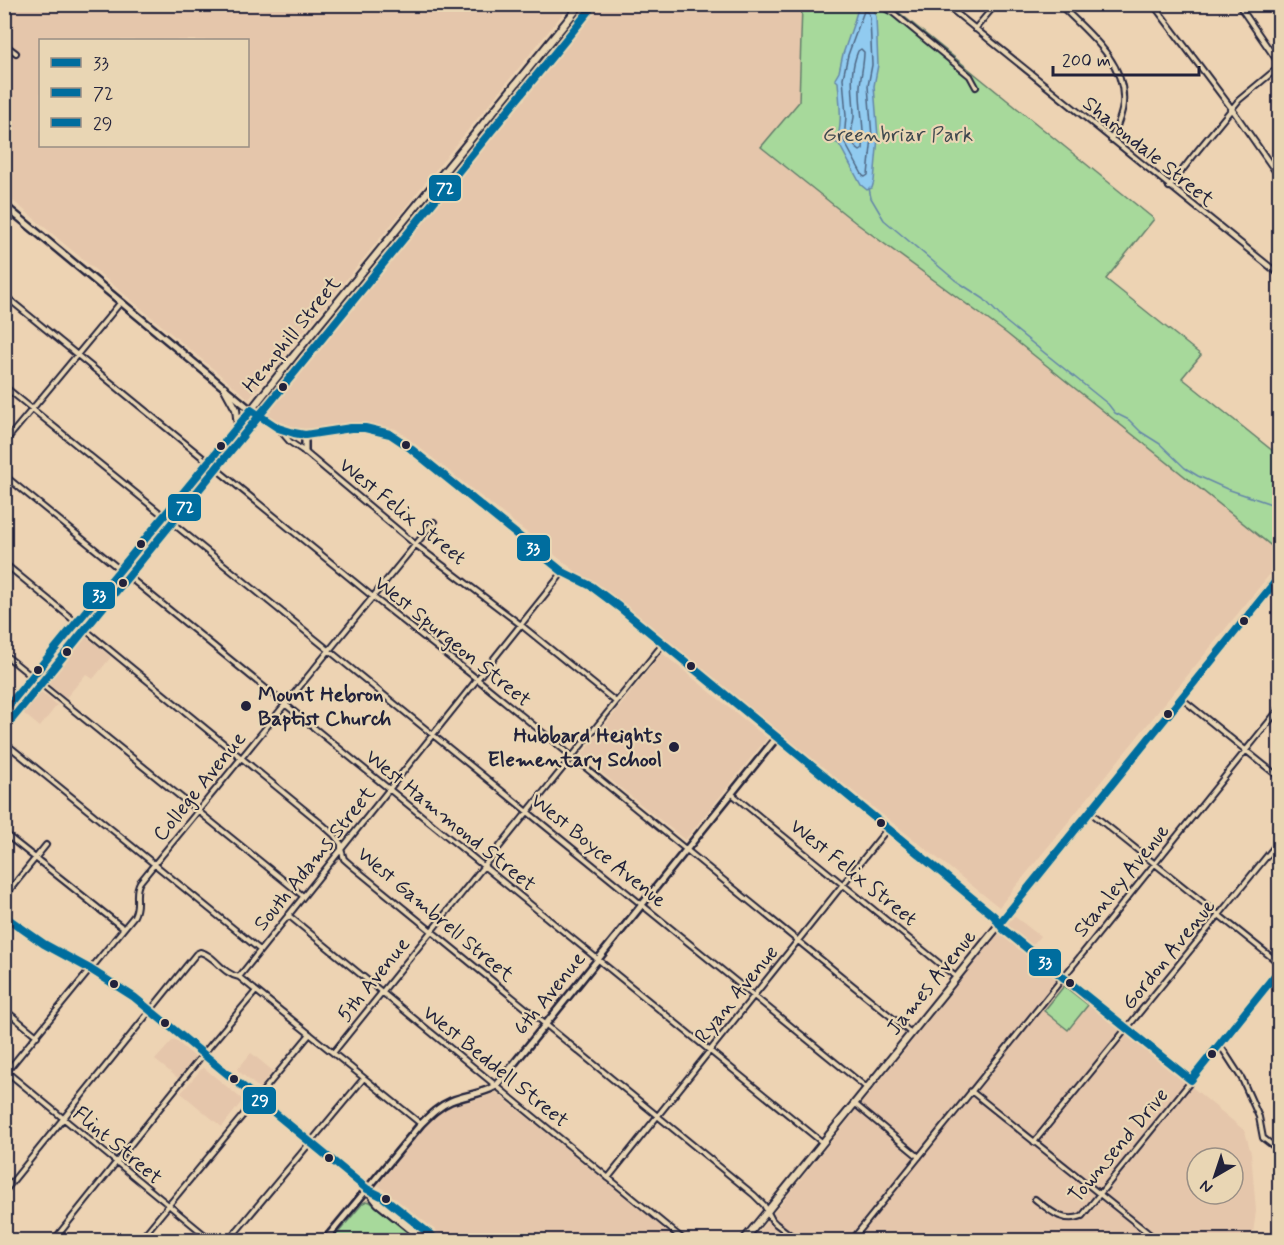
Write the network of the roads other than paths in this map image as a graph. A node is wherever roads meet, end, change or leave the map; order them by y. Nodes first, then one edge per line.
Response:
1 (581, 4) edge
2 (945, 4) edge
3 (996, 4) edge
4 (1059, 4) edge
5 (1153, 4) edge
6 (1238, 4) edge
7 (879, 6) edge
8 (975, 29) junction
9 (4, 44) edge
10 (16, 53) dead end
11 (1280, 65) edge
12 (976, 87) dead end
13 (1232, 109) junction
14 (1111, 140) junction
15 (1280, 177) edge
16 (1169, 187) junction
17 (4, 205) edge
18 (1280, 275) edge
19 (4, 295) edge
20 (121, 302) junction
21 (77, 355) junction
22 (4, 386) edge
23 (225, 387) junction
24 (32, 408) junction
25 (251, 410) junction
26 (238, 426) junction
27 (278, 428) junction
28 (304, 435) junction
29 (4, 443) edge
30 (305, 452) junction
31 (209, 462) junction
32 (4, 475) edge
33 (165, 516) junction
34 (434, 522) dead end
35 (416, 545) junction
36 (4, 563) edge
37 (120, 570) junction
38 (563, 572) junction
39 (1280, 574) edge
40 (374, 597) junction
41 (77, 623) junction
42 (521, 624) junction
43 (663, 644) junction
44 (329, 650) junction
45 (4, 654) edge
46 (33, 677) junction
47 (477, 679) junction
48 (1180, 698) junction
49 (616, 702) junction
50 (285, 704) junction
51 (1280, 708) edge
52 (4, 712) edge
53 (433, 734) junction
54 (777, 737) junction
55 (4, 742) edge
56 (1245, 750) junction
57 (572, 757) junction
58 (241, 758) junction
59 (1280, 778) edge
60 (389, 789) junction
61 (731, 793) junction
62 (198, 811) junction
63 (528, 812) junction
64 (1089, 812) junction
65 (888, 828) junction
66 (4, 833) edge
67 (1280, 840) edge
68 (46, 845) dead end
69 (340, 849) junction
70 (686, 849) junction
71 (36, 858) junction
72 (1154, 863) junction
73 (154, 864) junction
74 (484, 866) junction
75 (843, 884) junction
76 (303, 896) junction
77 (4, 897) edge
78 (642, 904) junction
79 (288, 915) junction
80 (4, 916) edge
81 (1218, 916) junction
82 (1000, 923) junction
83 (123, 928) junction
84 (431, 931) junction
85 (798, 940) junction
86 (260, 950) junction
87 (598, 959) junction
88 (1280, 966) edge
89 (90, 969) junction
90 (238, 976) junction
91 (956, 977) junction
92 (1062, 977) junction
93 (256, 991) junction
94 (382, 992) junction
95 (754, 996) junction
96 (4, 1009) edge
97 (150, 1010) junction
98 (545, 1024) junction
99 (1127, 1029) junction
100 (911, 1033) junction
101 (310, 1035) junction
102 (37, 1036) junction
103 (1220, 1045) junction
104 (710, 1051) junction
105 (204, 1053) junction
106 (333, 1053) junction
107 (6, 1074) edge
108 (364, 1078) junction
109 (1191, 1080) junction
110 (496, 1086) junction
111 (867, 1088) junction
112 (971, 1091) junction
113 (258, 1098) junction
114 (854, 1104) junction
115 (657, 1116) junction
116 (63, 1119) junction
117 (421, 1124) junction
118 (311, 1142) junction
119 (1034, 1142) junction
120 (823, 1143) junction
121 (1280, 1151) edge
122 (919, 1157) junction
123 (117, 1163) junction
124 (608, 1178) junction
125 (367, 1190) junction
126 (4, 1192) edge
127 (1099, 1194) junction
128 (1035, 1199) dead end
129 (169, 1206) junction
130 (768, 1211) junction
131 (1280, 1234) edge
132 (54, 1240) edge
133 (140, 1240) edge
134 (211, 1240) edge
135 (229, 1240) edge
136 (325, 1240) edge
137 (424, 1240) edge
138 (437, 1240) edge
139 (684, 1240) edge
140 (744, 1240) edge
141 (797, 1240) edge
142 (852, 1240) edge
143 (1157, 1240) edge
144 (1274, 1240) edge

1 - 25 main road, Hemphill Street
2 - 8 street, Sharondale Street
3 - 8 street
4 - 14 street
5 - 13 street
6 - 11 street
7 - 12 street
8 - 14 street, Sharondale Street
9 - 10 street
11 - 13 street
13 - 15 street
13 - 16 street
14 - 16 street, Sharondale Street
16 - 18 street, Sharondale Street
17 - 20 street, West Felix Street
19 - 21 street, West Spurgeon Street
20 - 21 street
20 - 23 street, West Felix Street
21 - 24 street
21 - 31 street, West Spurgeon Street
22 - 24 street, West Boyce Avenue
23 - 25 street, West Felix Street
23 - 26 main road
24 - 29 street
24 - 33 street, West Boyce Avenue
25 - 26 main road, Hemphill Street
25 - 27 street, West Felix Street
26 - 31 main road, Hemphill Street
27 - 28 street
27 - 30 street, West Felix Street
28 - 30 street
28 - 38 street
30 - 35 street, West Felix Street
31 - 33 main road, Hemphill Street
31 - 40 street, West Spurgeon Street
32 - 37 street, West Hammond Street
33 - 37 main road, Hemphill Street
33 - 44 street, West Boyce Avenue
34 - 35 street, College Avenue
35 - 40 street, College Avenue
35 - 42 street, West Felix Street
36 - 41 street, West Gambrell Street
37 - 41 main road, Hemphill Street
37 - 50 street, West Hammond Street
38 - 42 street, South Adams Street
38 - 43 street
39 - 48 main road, James Avenue
40 - 44 street, College Avenue
40 - 47 street, West Spurgeon Street
41 - 46 main road, Hemphill Street
41 - 58 street, West Gambrell Street
42 - 47 street, South Adams Street
42 - 49 street, West Felix Street
43 - 49 street, 5th Avenue
43 - 54 street
44 - 50 street, College Avenue
44 - 53 street, West Boyce Avenue
45 - 46 street
46 - 52 main road, Hemphill Street
46 - 62 street
47 - 53 street, South Adams Street
47 - 57 street, West Spurgeon Street
48 - 56 street
48 - 64 main road, James Avenue
49 - 57 street, 5th Avenue
50 - 58 street, College Avenue
50 - 60 street, West Hammond Street
51 - 56 street, Stanley Avenue
53 - 60 street, South Adams Street
53 - 63 street, West Boyce Avenue
54 - 61 street, 6th Avenue
54 - 65 street
55 - 73 street
56 - 59 street
56 - 72 street, Stanley Avenue
57 - 63 street, 5th Avenue
57 - 70 street, West Spurgeon Street
58 - 62 street, College Avenue
58 - 69 street, West Gambrell Street
60 - 69 street, South Adams Street
60 - 74 street, West Hammond Street
61 - 70 street, 6th Avenue
61 - 75 street, West Felix Street
62 - 73 street, College Avenue
62 - 76 street
63 - 74 street, 5th Avenue
63 - 78 street, West Boyce Avenue
64 - 72 street
64 - 82 main road, James Avenue
65 - 75 street, Ryan Avenue
65 - 82 street
66 - 71 street
67 - 81 street, Gordon Avenue
68 - 71 street
69 - 76 street, South Adams Street
69 - 84 street, West Gambrell Street
70 - 78 street, 6th Avenue
70 - 85 street, West Spurgeon Street
71 - 77 street
71 - 83 street
72 - 81 street
72 - 92 street, Stanley Avenue
73 - 83 street, College Avenue
73 - 86 street
74 - 84 street, 5th Avenue
74 - 87 street, West Hammond Street
75 - 85 street, Ryan Avenue
75 - 91 street, West Felix Street
76 - 79 street, South Adams Street
78 - 87 street, 6th Avenue
78 - 95 street, West Boyce Avenue
79 - 86 street, South Adams Street
79 - 94 street, West Beddell Street
80 - 89 main road
81 - 88 street
81 - 99 street, Gordon Avenue
82 - 91 main road, James Avenue
82 - 92 street
83 - 89 street, College Avenue
84 - 94 street, 5th Avenue
84 - 98 street, West Gambrell Street
85 - 95 street, Ryan Avenue
85 - 100 street, West Spurgeon Street
86 - 90 street, South Adams Street
87 - 98 street, 6th Avenue
87 - 104 street, West Hammond Street
88 - 103 street, Townsend Drive
89 - 97 main road
89 - 102 street, College Avenue
90 - 93 street
90 - 97 street
91 - 100 main road, James Avenue
92 - 99 street
92 - 112 street, Stanley Avenue
93 - 101 street
93 - 105 street
94 - 106 street, 5th Avenue
94 - 110 street, West Beddell Street
95 - 104 street, Ryan Avenue
95 - 111 street, West Boyce Avenue
96 - 102 street
97 - 105 main road
97 - 116 street
98 - 110 street, 6th Avenue
98 - 115 street, West Gambrell Street
99 - 109 street
99 - 119 street, Gordon Avenue
100 - 111 main road, James Avenue
101 - 106 street
101 - 113 street
102 - 107 street, College Avenue
103 - 109 street, Townsend Drive
103 - 121 street
104 - 115 street, Ryan Avenue
104 - 120 street, West Hammond Street
105 - 113 main road
105 - 123 street
106 - 108 street
107 - 116 street, Flint Street
108 - 117 street
108 - 118 street
109 - 127 street, Townsend Drive
110 - 117 street
110 - 124 street, West Beddell Street
111 - 114 main road, James Avenue
112 - 119 street
112 - 122 street, Stanley Avenue
113 - 118 main road
113 - 129 street
114 - 120 main road, James Avenue
114 - 122 street
115 - 124 street, Ryan Avenue
115 - 130 street, West Gambrell Street
116 - 123 street, Flint Street
116 - 126 street
117 - 125 street
118 - 125 main road
118 - 135 street
119 - 127 street
120 - 130 main road, James Avenue
122 - 142 street, Stanley Avenue
123 - 129 street, Flint Street
123 - 132 street
124 - 139 street, West Beddell Street
125 - 136 street
125 - 137 main road
125 - 138 main road
127 - 128 street, Townsend Drive
127 - 143 street
129 - 133 street
129 - 134 street, Flint Street
130 - 140 main road, James Avenue
130 - 141 street, West Gambrell Street
131 - 144 street

